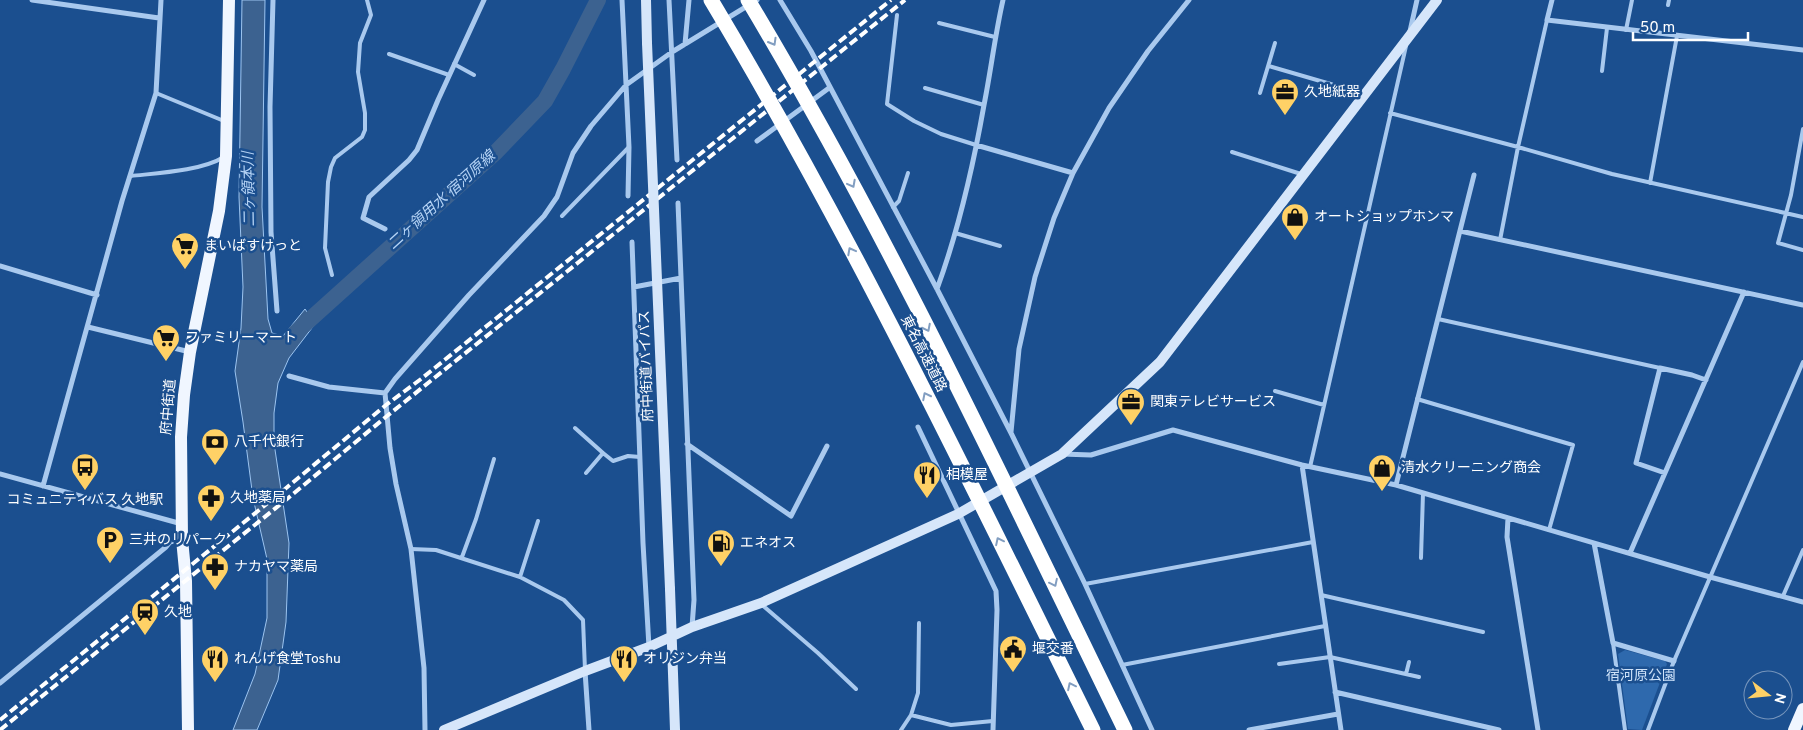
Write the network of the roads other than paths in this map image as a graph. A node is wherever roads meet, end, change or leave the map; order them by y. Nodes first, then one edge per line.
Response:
1 (32, 0) edge
2 (161, 0) edge
3 (229, 0) edge
4 (273, 0) edge
5 (366, 0) edge
6 (484, 0) edge
7 (622, 0) edge
8 (646, 0) edge
9 (669, 0) edge
10 (689, 0) edge
11 (711, 0) edge
12 (748, 0) edge
13 (757, 0) edge
14 (780, 0) edge
15 (1003, 0) edge
16 (1189, 0) edge
17 (1417, 0) edge
18 (1437, 0) edge
19 (1552, 0) edge
20 (1632, 0) edge
21 (897, 15) dead end
22 (159, 18) junction
23 (1547, 20) junction
24 (939, 24) dead end
25 (1607, 28) junction
26 (1626, 30) junction
27 (1677, 36) junction
28 (995, 37) junction
29 (1408, 39) junction
30 (1275, 43) dead end
31 (685, 44) junction
32 (1803, 50) edge
33 (672, 52) junction
34 (389, 54) dead end
35 (454, 64) junction
36 (1268, 66) junction
37 (1602, 71) dead end
38 (449, 75) junction
39 (474, 75) dead end
40 (626, 85) junction
41 (829, 88) junction
42 (925, 88) dead end
43 (156, 92) junction
44 (1260, 94) dead end
45 (1365, 94) junction
46 (984, 105) junction
47 (1390, 114) junction
48 (226, 122) junction
49 (1803, 129) edge
50 (757, 140) dead end
51 (976, 145) junction
52 (629, 147) junction
53 (1518, 147) junction
54 (1232, 152) dead end
55 (226, 156) junction
56 (677, 160) dead end
57 (908, 173) dead end
58 (1073, 173) junction
59 (1474, 174) dead end
60 (1304, 175) junction
61 (131, 176) junction
62 (1650, 183) junction
63 (628, 196) dead end
64 (678, 203) dead end
65 (893, 208) junction
66 (1786, 212) junction
67 (562, 216) dead end
68 (1803, 217) edge
69 (385, 229) dead end
70 (1460, 231) junction
71 (955, 233) junction
72 (1500, 240) junction
73 (632, 242) dead end
74 (1000, 246) dead end
75 (1803, 250) edge
76 (0, 266) edge
77 (332, 275) dead end
78 (681, 278) junction
79 (634, 287) junction
80 (937, 289) junction
81 (1744, 292) junction
82 (97, 296) junction
83 (1803, 306) edge
84 (277, 311) dead end
85 (1438, 319) junction
86 (88, 327) junction
87 (190, 352) junction
88 (1803, 362) edge
89 (1660, 368) junction
90 (289, 376) dead end
91 (1706, 380) junction
92 (1275, 391) dead end
93 (385, 393) junction
94 (1417, 399) junction
95 (1324, 405) junction
96 (918, 427) dead end
97 (575, 428) dead end
98 (1011, 433) junction
99 (687, 444) junction
100 (827, 446) dead end
101 (603, 453) junction
102 (1062, 454) junction
103 (640, 457) junction
104 (494, 459) dead end
105 (1302, 465) junction
106 (1310, 467) junction
107 (586, 473) dead end
108 (1031, 473) junction
109 (1665, 473) junction
110 (0, 474) edge
111 (1396, 485) junction
112 (43, 486) junction
113 (1423, 493) junction
114 (958, 514) junction
115 (1508, 518) junction
116 (538, 520) dead end
117 (182, 524) junction
118 (1549, 530) junction
119 (182, 539) junction
120 (1313, 542) junction
121 (1594, 543) junction
122 (411, 548) junction
123 (1803, 550) edge
124 (1630, 554) junction
125 (462, 557) junction
126 (1421, 558) dead end
127 (520, 577) junction
128 (1710, 577) junction
129 (1085, 584) junction
130 (1321, 596) junction
131 (1783, 596) junction
132 (1803, 602) edge
133 (761, 603) junction
134 (919, 623) dead end
135 (1325, 626) junction
136 (692, 627) junction
137 (1483, 632) dead end
138 (671, 638) junction
139 (1613, 643) junction
140 (649, 647) junction
141 (1330, 657) junction
142 (1674, 661) junction
143 (1409, 662) dead end
144 (1280, 664) dead end
145 (1122, 665) junction
146 (585, 671) junction
147 (1406, 674) junction
148 (1419, 677) dead end
149 (0, 684) edge
150 (856, 689) dead end
151 (1335, 692) junction
152 (1803, 708) edge
153 (1338, 714) junction
154 (911, 715) junction
155 (993, 721) junction
156 (188, 730) edge
157 (425, 730) edge
158 (444, 730) edge
159 (588, 730) edge
160 (675, 730) edge
161 (901, 730) edge
162 (993, 730) edge
163 (1093, 730) edge
164 (1125, 730) edge
165 (1152, 730) edge
166 (1249, 730) edge
167 (1341, 730) edge
168 (1499, 730) edge
169 (1538, 730) edge
170 (1624, 730) edge
171 (1648, 730) edge
172 (1794, 730) edge

1 - 22 street
2 - 22 street
3 - 48 main road, 府中街道
4 - 84 street
5 - 77 lane
6 - 35 street
7 - 40 street
8 - 138 street, 府中街道バイパス, bridge
9 - 33 street
10 - 31 street
163 -> 11 highway, 東名高速道路, bridge
12 -> 164 highway, 東名高速道路, bridge
13 - 31 street
14 - 41 street
15 - 28 street
16 - 58 street
17 - 29 street
18 - 29 street
19 - 23 street
20 - 26 lane
21 - 51 lane
22 - 43 street
23 - 25 street
23 - 53 lane
24 - 28 lane
25 - 26 street
25 - 37 lane
26 - 27 street
27 - 32 street
27 - 62 lane
28 - 46 street
29 - 45 street
29 - 47 lane
30 - 36 lane
31 - 33 street
33 - 40 street
33 - 56 street
34 - 38 lane
35 - 38 street
35 - 39 lane
36 - 44 lane
36 - 45 lane
38 - 69 street
40 - 52 street
40 - 93 street
41 - 50 street
41 - 65 street
42 - 46 lane
43 - 48 lane
43 - 61 street
45 - 60 street
46 - 51 street
47 - 53 lane
47 - 95 lane
48 - 55 main road, 府中街道
49 - 66 lane
51 - 58 street
51 - 71 street
52 - 63 street
52 - 67 lane
53 - 62 lane
53 - 72 lane
54 - 60 lane
55 - 61 lane
55 - 87 main road, 府中街道
57 - 65 lane
58 - 98 street
59 - 70 street
60 - 102 street
61 - 82 street
62 - 66 lane
64 - 78 street
65 - 80 street
66 - 68 lane
66 - 75 lane
70 - 72 street
70 - 85 street
71 - 74 lane
71 - 80 street
72 - 81 street
73 - 79 street
76 - 82 street
78 - 79 street
78 - 99 street
79 - 103 street
80 - 98 street
81 - 83 street
81 - 91 street
82 - 86 street
85 - 89 lane
85 - 94 street
86 - 87 street
86 - 112 street
87 - 117 main road, 府中街道
88 - 128 lane
89 - 91 street
89 - 109 street
90 - 93 street
91 - 109 street
92 - 95 lane
93 - 122 street
94 - 111 street
94 - 118 lane
95 - 106 lane
96 - 114 street
97 - 101 lane
98 - 108 street
99 - 100 street
99 - 136 street
101 - 103 lane
101 - 107 lane
102 - 105 street
102 - 108 street
103 - 140 street
104 - 125 lane
105 - 106 street
105 - 120 street
106 - 111 street
108 - 114 street
108 - 129 street
109 - 124 street
110 - 112 street
111 - 113 street
112 - 117 street
113 - 115 street
113 - 126 lane
114 - 133 street
114 - 155 street
115 - 118 street
115 - 169 street
116 - 127 lane
117 - 119 main road, 府中街道
118 - 121 street
119 - 149 street
119 - 156 main road, 府中街道
120 - 129 lane
120 - 130 street
121 - 124 street
121 - 139 street
122 - 125 lane
122 - 157 street
123 - 131 lane
124 - 128 street
125 - 127 lane
127 - 146 lane
128 - 131 street
128 - 142 lane
129 - 145 street
130 - 135 street
130 - 137 lane
131 - 132 street
133 - 136 street
133 - 150 lane
134 - 154 lane
135 - 141 street
135 - 145 lane
136 - 138 street
138 - 140 street
138 - 160 street, 府中街道バイパス
139 - 142 street
139 - 170 lane
140 - 146 street
141 - 144 lane
141 - 147 lane
141 - 151 street
142 - 171 lane
143 - 147 lane
145 - 165 street
146 - 158 street
146 - 159 street
147 - 148 lane
151 - 153 street
151 - 168 street
152 - 172 main road
153 - 166 street
153 - 167 street
154 - 155 lane
154 - 161 lane
155 - 162 street

